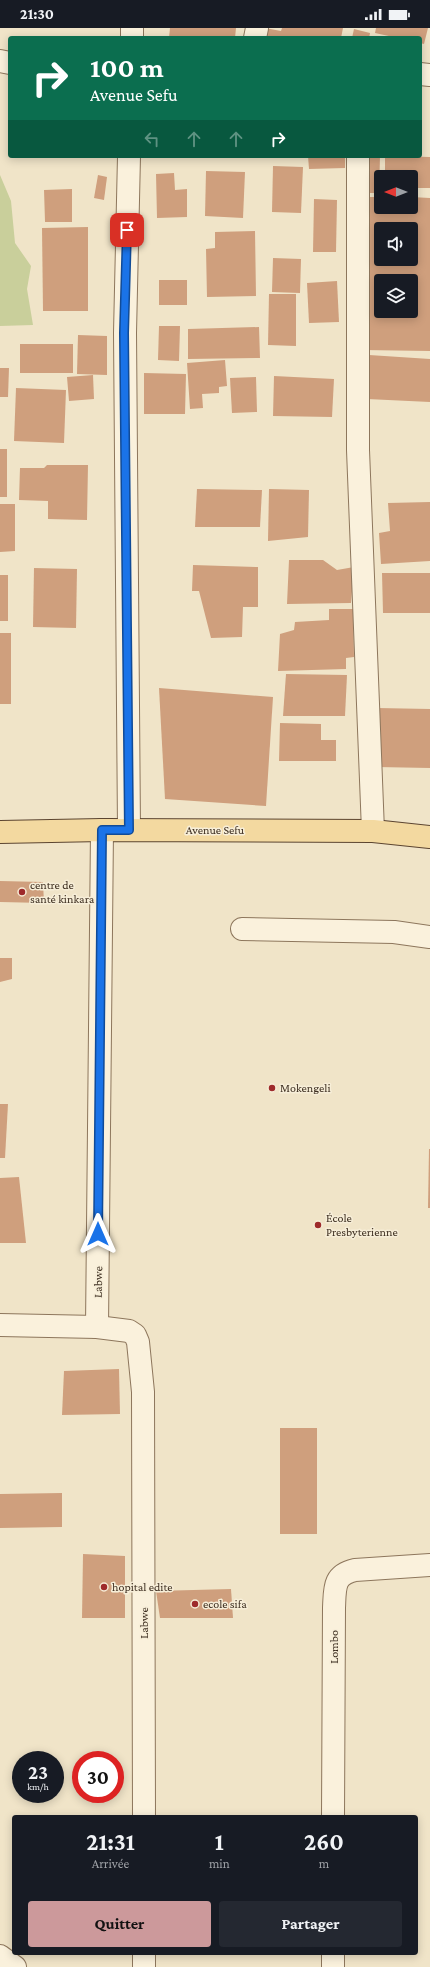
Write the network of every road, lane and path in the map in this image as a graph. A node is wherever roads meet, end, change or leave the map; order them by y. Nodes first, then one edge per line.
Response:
1 (129, 158) edge
2 (358, 158) edge
3 (102, 830) junction
4 (129, 830) junction
5 (373, 831) junction
6 (0, 832) edge
7 (430, 837) edge
8 (242, 929) dead end
9 (430, 937) edge
10 (0, 1325) edge
11 (97, 1327) junction
12 (429, 1562) edge
13 (144, 1815) edge
14 (333, 1815) edge
15 (144, 1955) edge
16 (333, 1955) edge
17 (0, 1956) edge
18 (15, 1967) edge
19 (144, 1967) edge
20 (333, 1967) edge

1 - 4 street
2 - 5 street
3 - 4 main road, Avenue Sefu
3 - 6 main road, Avenue Sefu
3 - 11 street, Labwe
4 - 5 main road, Avenue Sefu
5 - 7 main road, Avenue Sefu
8 - 9 street
10 - 11 street
11 - 13 street, Labwe
12 - 14 street, Lombo
15 - 19 street
16 - 20 street
17 - 18 street

